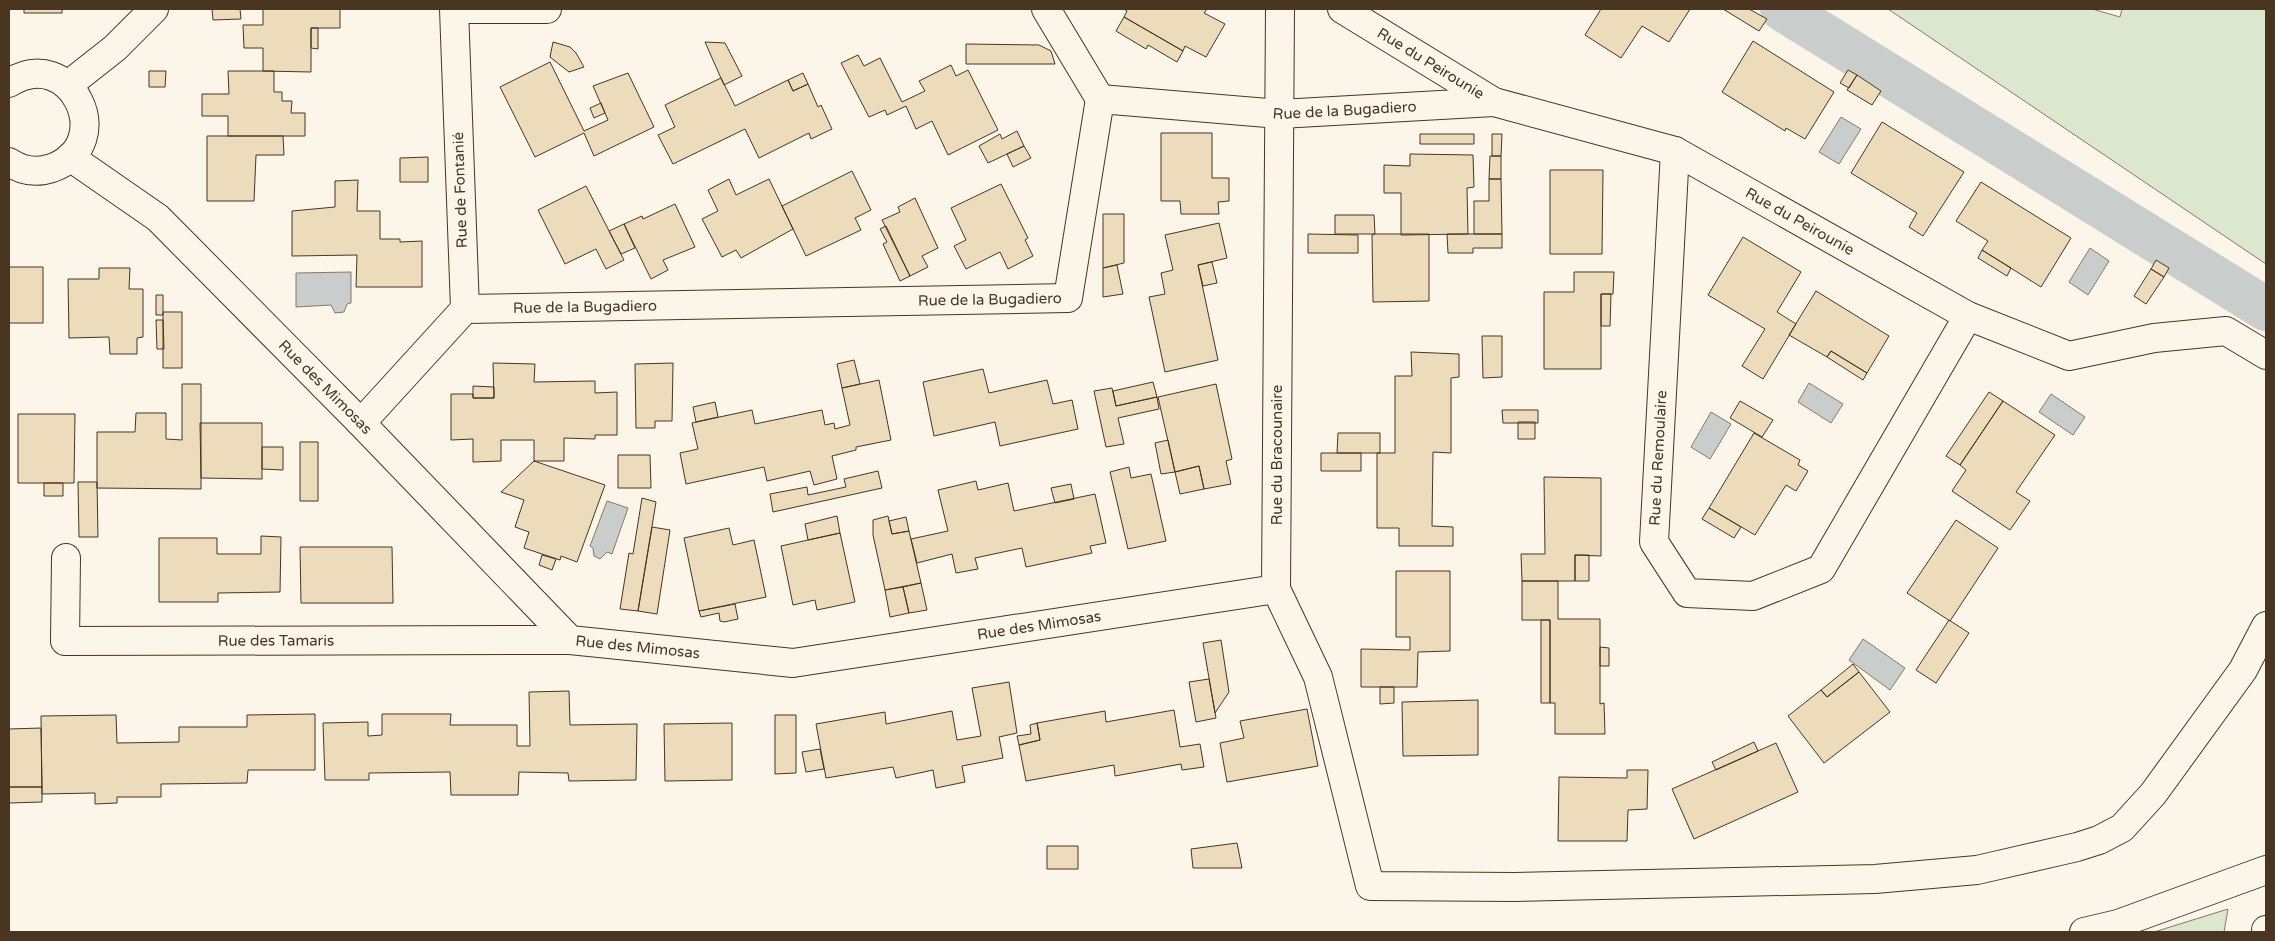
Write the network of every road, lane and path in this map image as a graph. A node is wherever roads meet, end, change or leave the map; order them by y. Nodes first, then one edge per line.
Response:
1 (154, 9) edge
2 (547, 9) edge
3 (1046, 9) edge
4 (1280, 9) edge
5 (1342, 9) edge
6 (9, 83) edge
7 (68, 85) junction
8 (1100, 100) junction
9 (1494, 102) junction
10 (1280, 114) junction
11 (1675, 151) junction
12 (70, 157) junction
13 (9, 162) edge
14 (465, 309) junction
15 (1968, 316) junction
16 (2266, 355) edge
17 (361, 423) junction
18 (66, 558) dead end
19 (1276, 590) junction
20 (2266, 626) edge
21 (570, 640) junction
22 (2266, 870) edge
23 (2084, 932) edge

1 - 7 street
2 - 14 street, Rue de Fontanié
3 - 8 street
4 - 10 street, Rue du Bracounaire
5 - 9 street, Rue du Peirounie
6 - 7 street
7 - 12 street
8 - 10 street, Rue de la Bugadiero
8 - 14 street, Rue de la Bugadiero
9 - 10 street, Rue de la Bugadiero
9 - 11 street, Rue du Peirounie
10 - 19 street, Rue du Bracounaire
11 - 15 street, Rue du Peirounie
11 - 15 street, Rue du Remoulaire
12 - 13 street
12 - 17 street, Rue des Mimosas
14 - 17 street
15 - 16 street, Rue du Peirounie
17 - 21 street, Rue des Mimosas
18 - 21 street, Rue des Tamaris
19 - 20 street, Rue du Bracounaire
19 - 21 street, Rue des Mimosas
22 - 23 street

